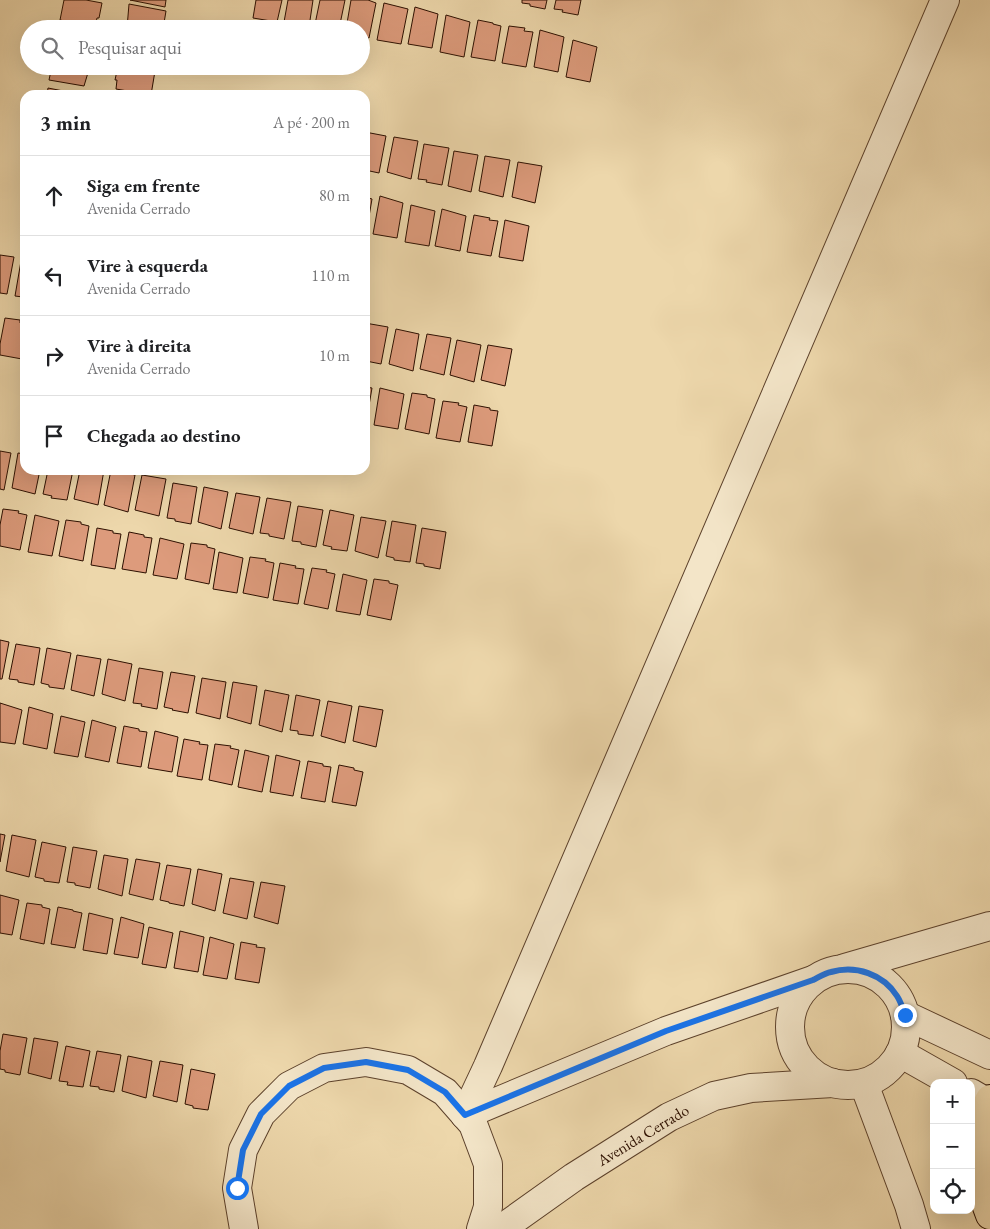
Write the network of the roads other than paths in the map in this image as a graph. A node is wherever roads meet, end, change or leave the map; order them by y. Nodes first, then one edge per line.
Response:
1 (945, 0) edge
2 (990, 926) edge
3 (936, 941) junction
4 (821, 976) junction
5 (901, 1006) junction
6 (900, 1053) junction
7 (990, 1055) edge
8 (946, 1079) edge
9 (833, 1083) junction
10 (864, 1084) junction
11 (983, 1098) edge
12 (465, 1115) junction
13 (990, 1216) edge
14 (244, 1229) edge
15 (481, 1229) edge
16 (500, 1229) edge
17 (916, 1229) edge

1 - 12 street
2 - 3 street
3 - 4 street
3 - 5 street
4 - 5 street
4 - 9 street, Avenida Cerrado
4 - 12 street
5 - 6 street
5 - 7 street
6 - 8 street
6 - 10 street
9 - 10 street, Avenida Cerrado
9 - 16 street, Avenida Cerrado
10 - 17 street
11 - 13 highway
12 - 14 street
12 - 15 street

